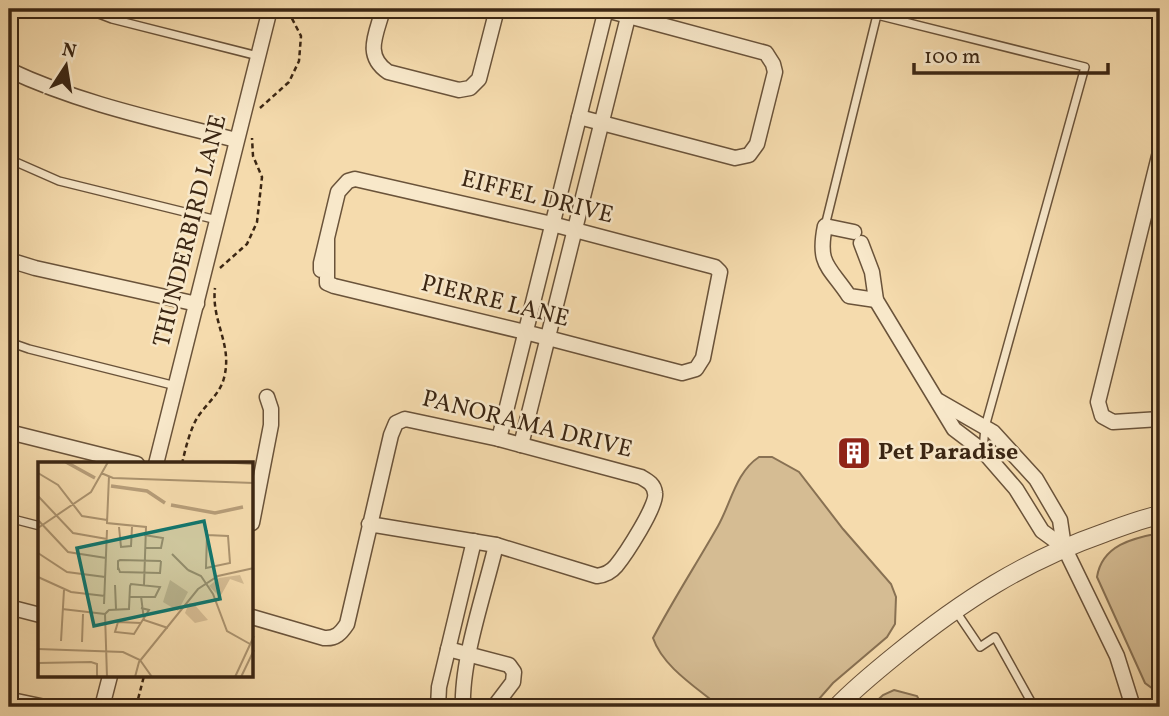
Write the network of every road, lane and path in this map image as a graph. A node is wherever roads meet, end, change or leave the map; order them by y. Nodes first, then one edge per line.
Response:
1 (86, 9) edge
2 (270, 9) edge
3 (287, 9) edge
4 (383, 9) edge
5 (497, 9) edge
6 (606, 9) edge
7 (629, 12) edge
8 (258, 56) junction
9 (591, 68) junction
10 (9, 70) edge
11 (614, 74) junction
12 (258, 111) dead end
13 (579, 117) junction
14 (601, 122) junction
15 (252, 134) dead end
16 (236, 140) junction
17 (1160, 152) edge
18 (9, 159) edge
19 (562, 183) junction
20 (585, 189) junction
21 (217, 220) junction
22 (552, 224) junction
23 (825, 226) junction
24 (575, 229) junction
25 (327, 238) joint
26 (9, 260) edge
27 (220, 269) dead end
28 (216, 280) dead end
29 (876, 300) junction
30 (197, 304) junction
31 (525, 332) junction
32 (548, 338) junction
33 (9, 342) edge
34 (696, 369) joint
35 (176, 386) junction
36 (267, 397) dead end
37 (939, 401) junction
38 (1160, 419) edge
39 (985, 426) junction
40 (9, 432) edge
41 (499, 439) junction
42 (521, 444) junction
43 (983, 451) junction
44 (129, 462) edge
45 (157, 462) edge
46 (183, 462) edge
47 (1028, 471) junction
48 (1012, 485) junction
49 (254, 513) edge
50 (1160, 515) edge
51 (9, 518) edge
52 (369, 524) junction
53 (38, 525) edge
54 (474, 541) junction
55 (496, 545) junction
56 (1064, 547) junction
57 (464, 588) junction
58 (485, 592) junction
59 (9, 607) edge
60 (955, 609) junction
61 (38, 614) edge
62 (254, 618) edge
63 (448, 649) junction
64 (469, 653) junction
65 (109, 678) edge
66 (143, 678) edge
67 (9, 696) edge
68 (463, 705) edge
69 (438, 706) edge
70 (61, 707) edge
71 (102, 707) edge
72 (136, 707) edge
73 (494, 707) edge
74 (837, 707) edge
75 (1034, 707) edge
76 (1133, 707) edge

1 - 8 lane
2 - 8 street, THUNDERBIRD LANE
3 - 12 path
4 - 5 street
6 - 7 street
6 - 9 street
7 - 11 street
7 - 14 street
8 - 16 street, THUNDERBIRD LANE
9 - 11 street
9 - 13 street
10 - 16 street
11 - 14 street
13 - 14 street
13 - 19 street
14 - 20 street
15 - 27 path
16 - 21 street, THUNDERBIRD LANE
17 - 38 street
18 - 21 lane
19 - 20 street
19 - 22 street
20 - 24 street
21 - 30 street, THUNDERBIRD LANE
22 - 24 street, EIFFEL DRIVE
22 - 25 street, EIFFEL DRIVE
22 - 31 street
23 - 29 street
23 - 29 street
23 - 39 lane
24 - 32 street
24 - 34 street, EIFFEL DRIVE
25 - 31 street, PIERRE LANE
26 - 30 street
28 - 46 path
29 - 37 street
30 - 35 street, THUNDERBIRD LANE
31 - 32 street, PIERRE LANE
31 - 41 street
32 - 34 street, PIERRE LANE
32 - 42 street
33 - 35 lane
35 - 45 street, THUNDERBIRD LANE
36 - 49 street
37 - 39 street
37 - 43 street
39 - 43 lane
39 - 47 street
40 - 44 street
41 - 42 street, PANORAMA DRIVE
41 - 52 street, PANORAMA DRIVE
42 - 55 street, PANORAMA DRIVE
43 - 48 street
47 - 48 street
47 - 56 street
48 - 56 street
50 - 56 street
51 - 53 lane
52 - 54 street
52 - 62 street
54 - 55 street
54 - 57 street
55 - 58 street
56 - 60 street
56 - 76 street
57 - 58 street
57 - 63 street
58 - 64 street
59 - 61 street
60 - 74 street
60 - 75 lane
63 - 64 street
63 - 69 street
64 - 68 street
64 - 73 street
65 - 71 street
66 - 72 path
67 - 70 lane
68 - 69 street

